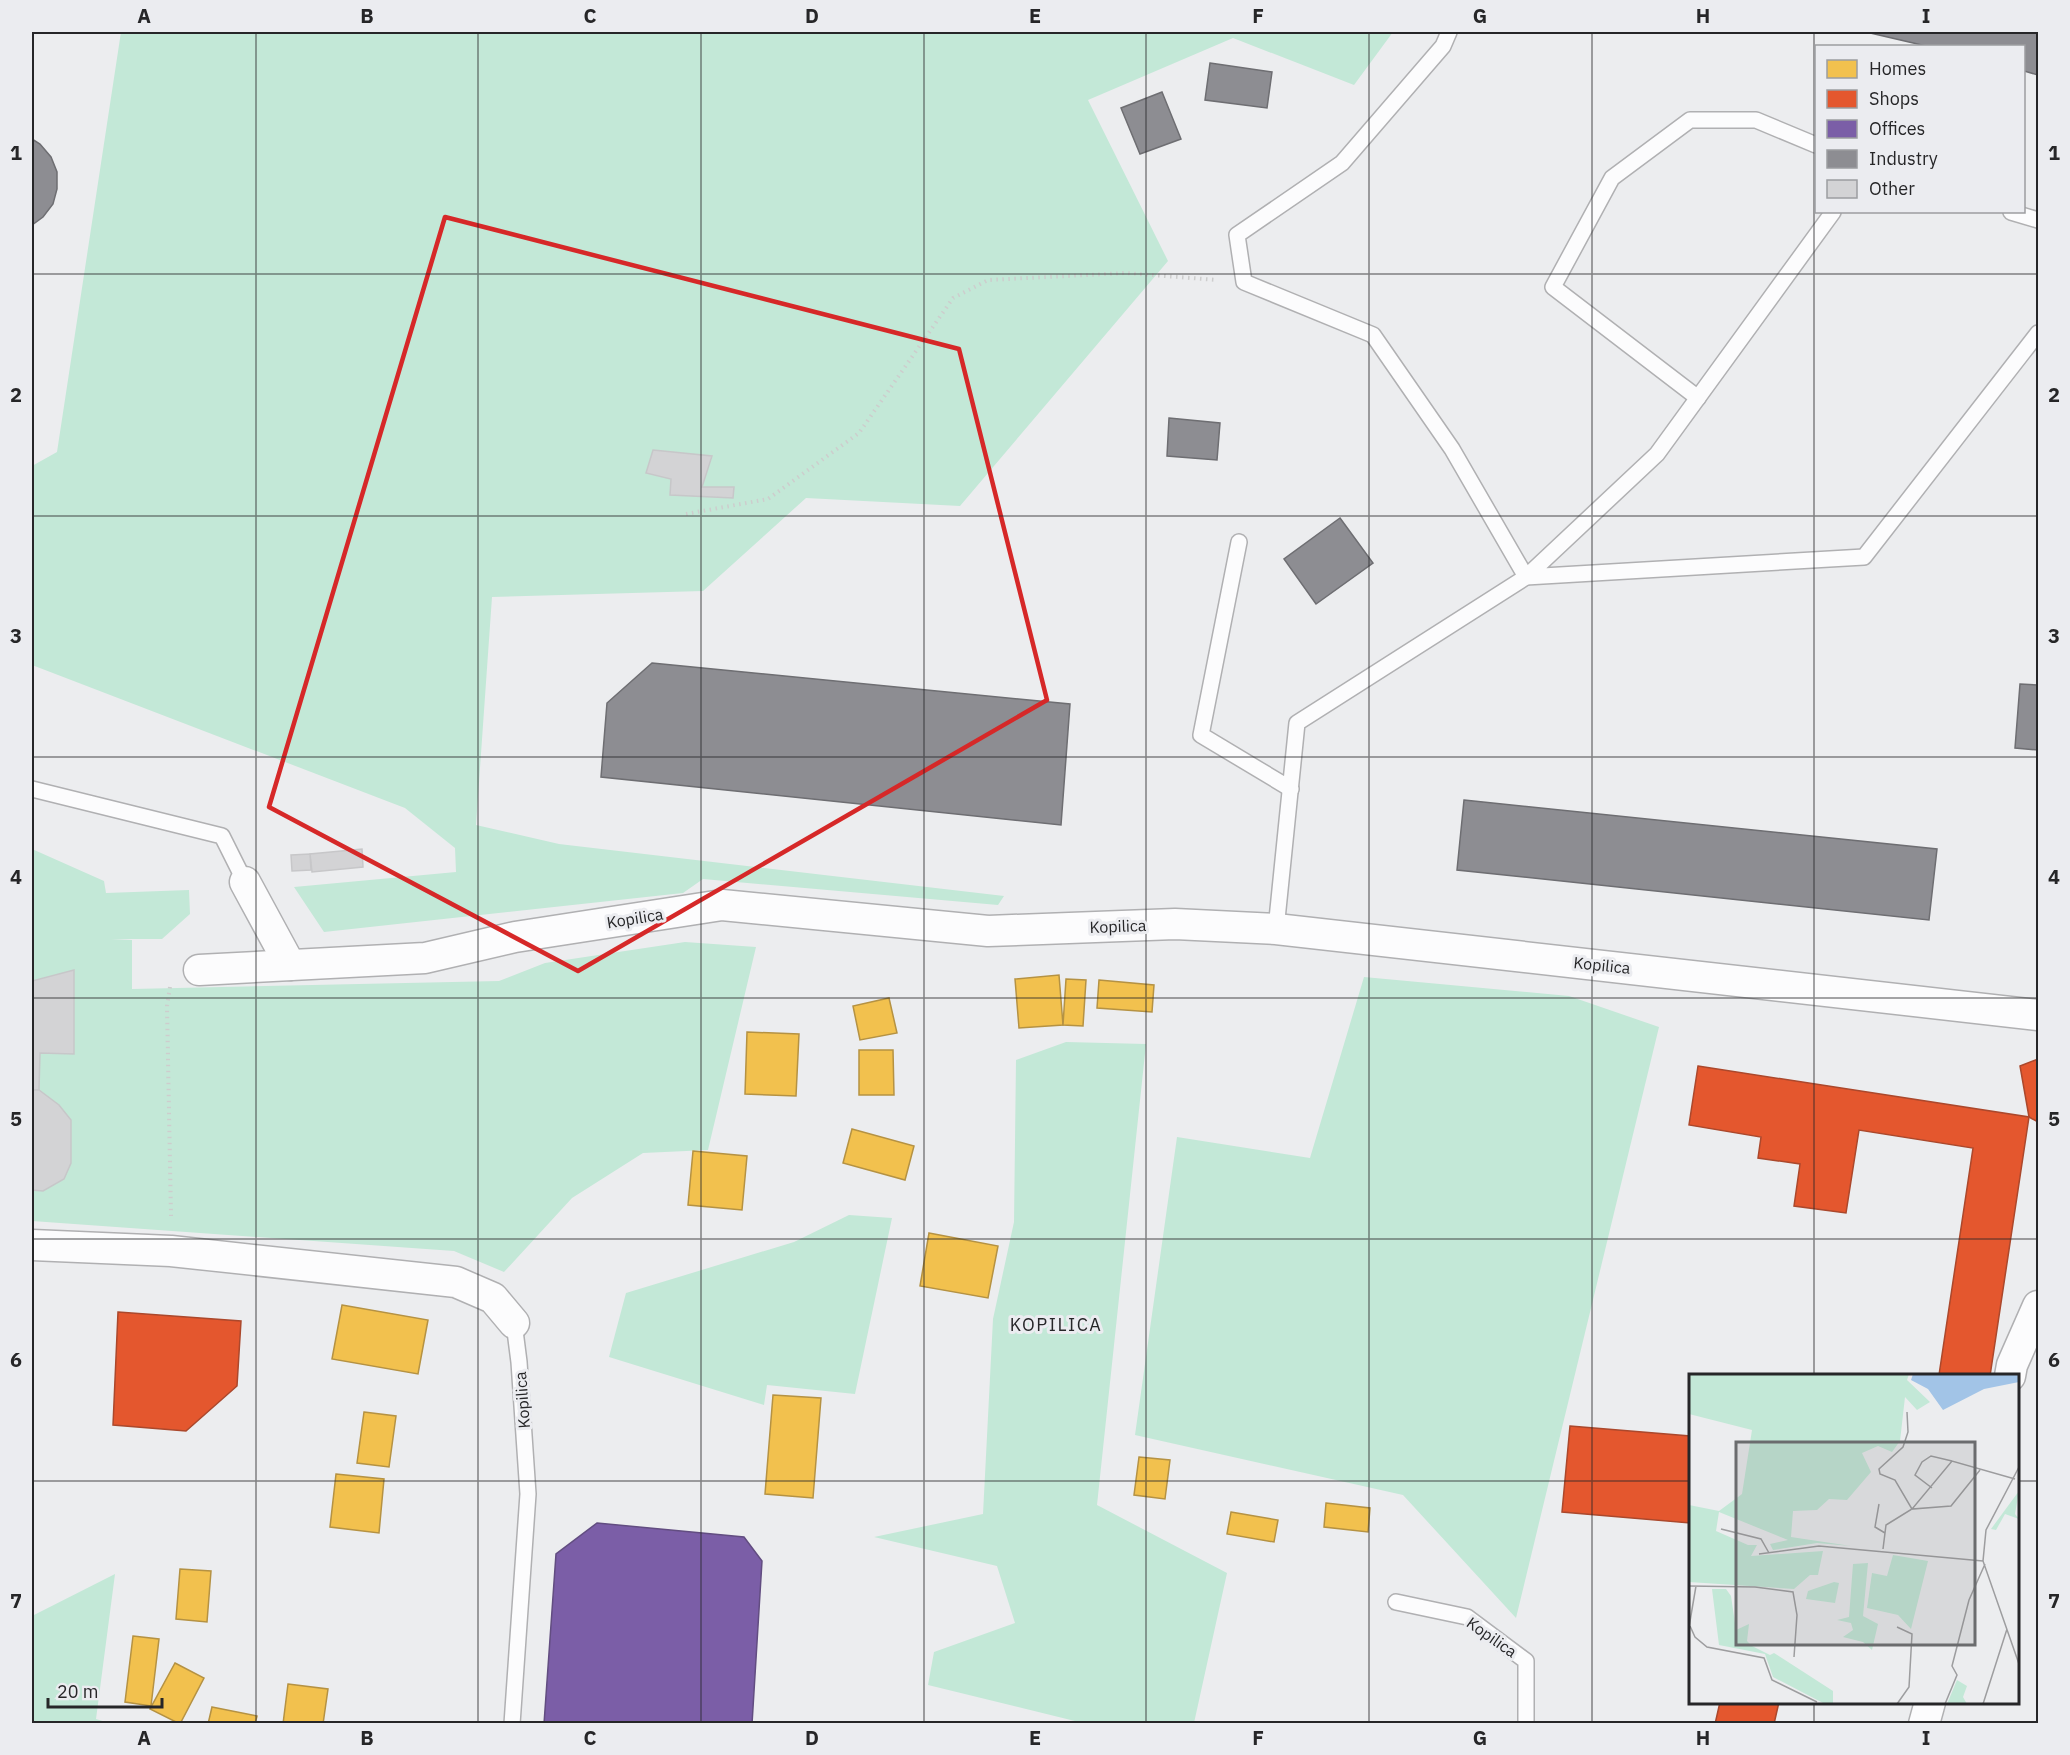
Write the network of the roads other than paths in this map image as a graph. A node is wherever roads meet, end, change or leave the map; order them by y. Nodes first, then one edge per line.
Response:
1 (1449, 32) edge
2 (1815, 145) edge
3 (1832, 213) edge
4 (2014, 213) edge
5 (2038, 220) edge
6 (2038, 333) edge
7 (1698, 398) junction
8 (1239, 542) dead end
9 (1526, 577) junction
10 (32, 789) edge
11 (1290, 789) junction
12 (245, 882) joint
13 (1276, 929) junction
14 (290, 965) junction
15 (199, 970) road end
16 (2038, 1015) edge
17 (32, 1245) edge
18 (2038, 1306) edge
19 (514, 1323) joint
20 (2010, 1374) edge
21 (1396, 1602) dead end
22 (1929, 1704) edge
23 (512, 1724) edge
24 (1526, 1724) edge
25 (1924, 1724) edge

1 - 9 lane
2 - 7 lane
3 - 7 lane
4 - 5 lane
6 - 9 lane
7 - 9 lane
8 - 11 lane
9 - 11 lane
10 - 12 lane
11 - 13 lane
12 - 14 street
13 - 14 street, Kopilica
13 - 16 street, Kopilica
14 - 15 street, Kopilica
17 - 19 street, Kopilica
18 - 20 street
19 - 23 lane, Kopilica
21 - 24 lane, Kopilica
22 - 25 street

